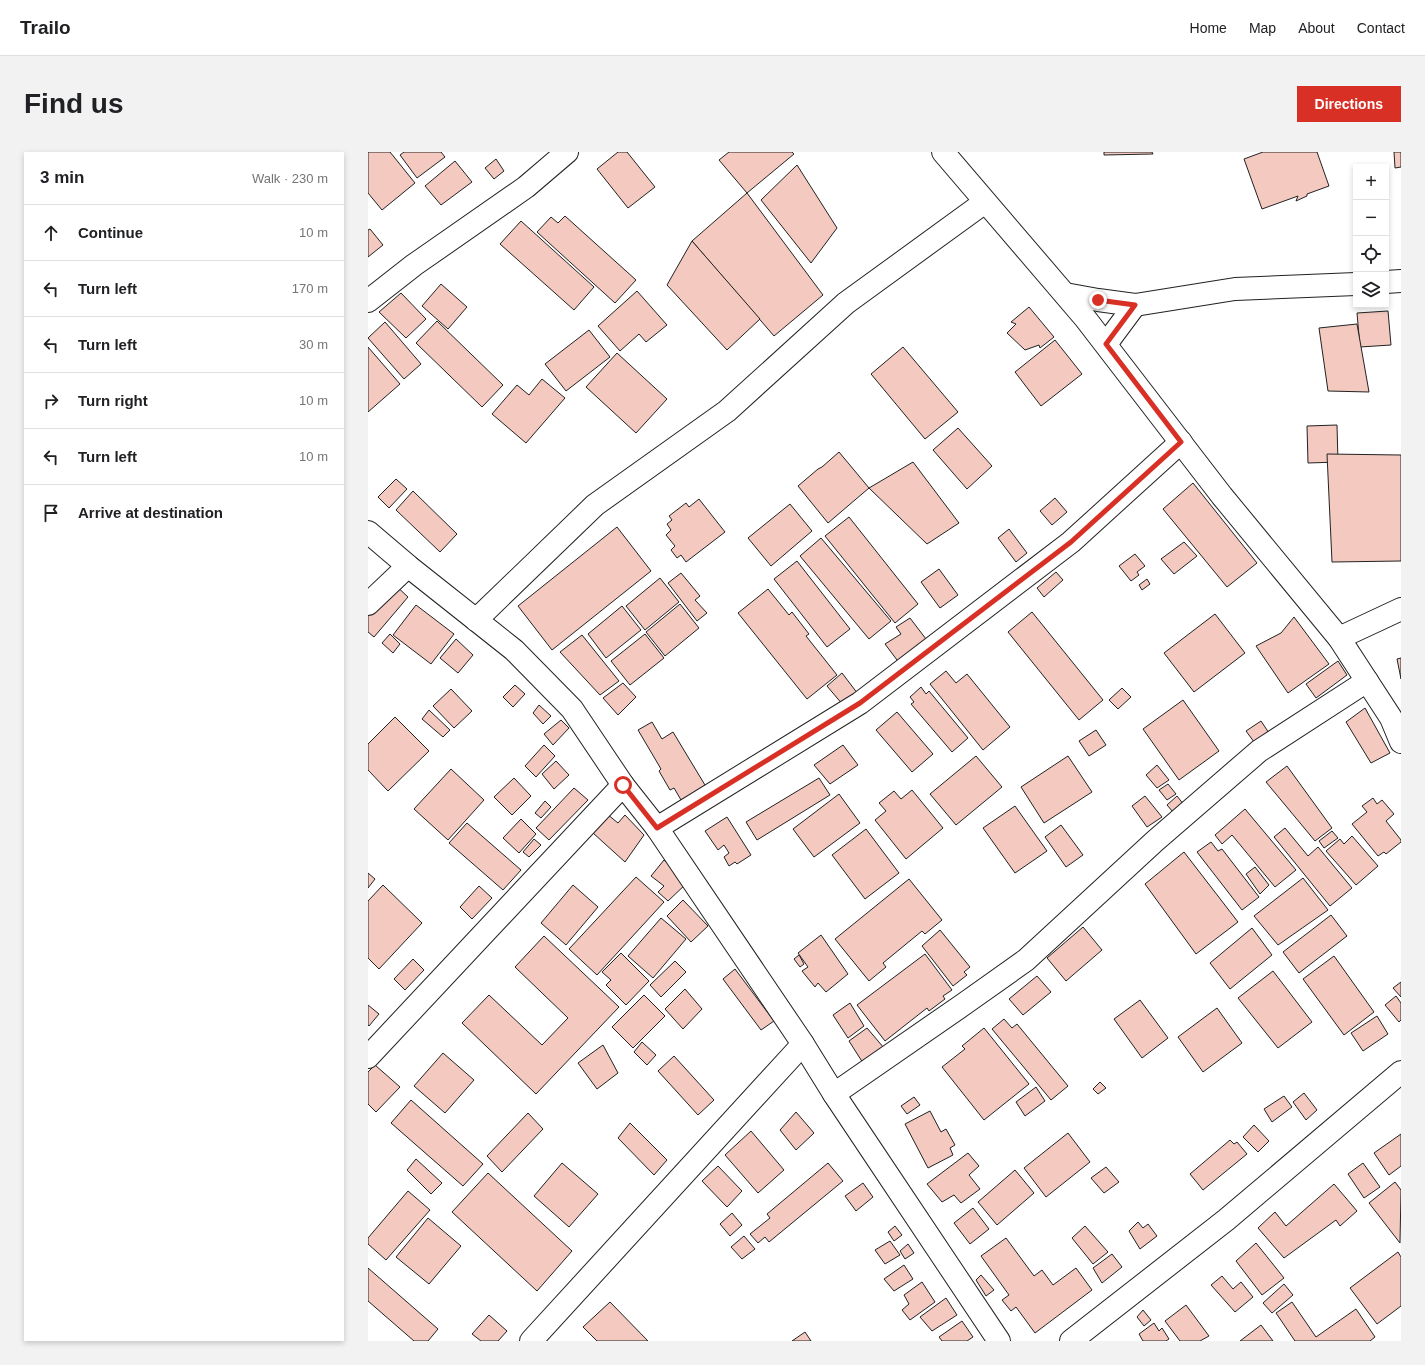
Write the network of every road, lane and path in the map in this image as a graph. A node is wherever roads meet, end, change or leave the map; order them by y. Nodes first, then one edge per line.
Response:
1 (567, 152) edge
2 (943, 152) edge
3 (986, 202) junction
4 (1401, 281) edge
5 (1389, 282) edge
6 (1353, 284) edge
7 (1065, 294) junction
8 (368, 301) edge
9 (1135, 305) junction
10 (1106, 344) junction
11 (1181, 442) junction
12 (368, 532) edge
13 (408, 566) junction
14 (368, 604) edge
15 (1401, 609) edge
16 (476, 620) junction
17 (1339, 638) junction
18 (1367, 681) junction
19 (1401, 742) edge
20 (623, 785) junction
21 (657, 828) junction
22 (803, 1044) junction
23 (368, 1057) edge
24 (1401, 1072) edge
25 (834, 1094) junction
26 (531, 1341) edge
27 (999, 1341) edge
28 (1071, 1341) edge

1 - 8 street
2 - 3 street
3 - 7 street
3 - 16 street
4 - 5 street
6 - 9 street
7 - 9 street
7 - 10 street
9 - 10 street
10 - 11 street
11 - 17 street
11 - 21 street
12 - 13 street
13 - 14 street
13 - 16 street
15 - 17 street
16 - 20 street
17 - 18 street
18 - 19 street
18 - 25 street
20 - 21 street
20 - 23 street
21 - 22 street
22 - 25 street
22 - 26 street
24 - 28 street
25 - 27 street

